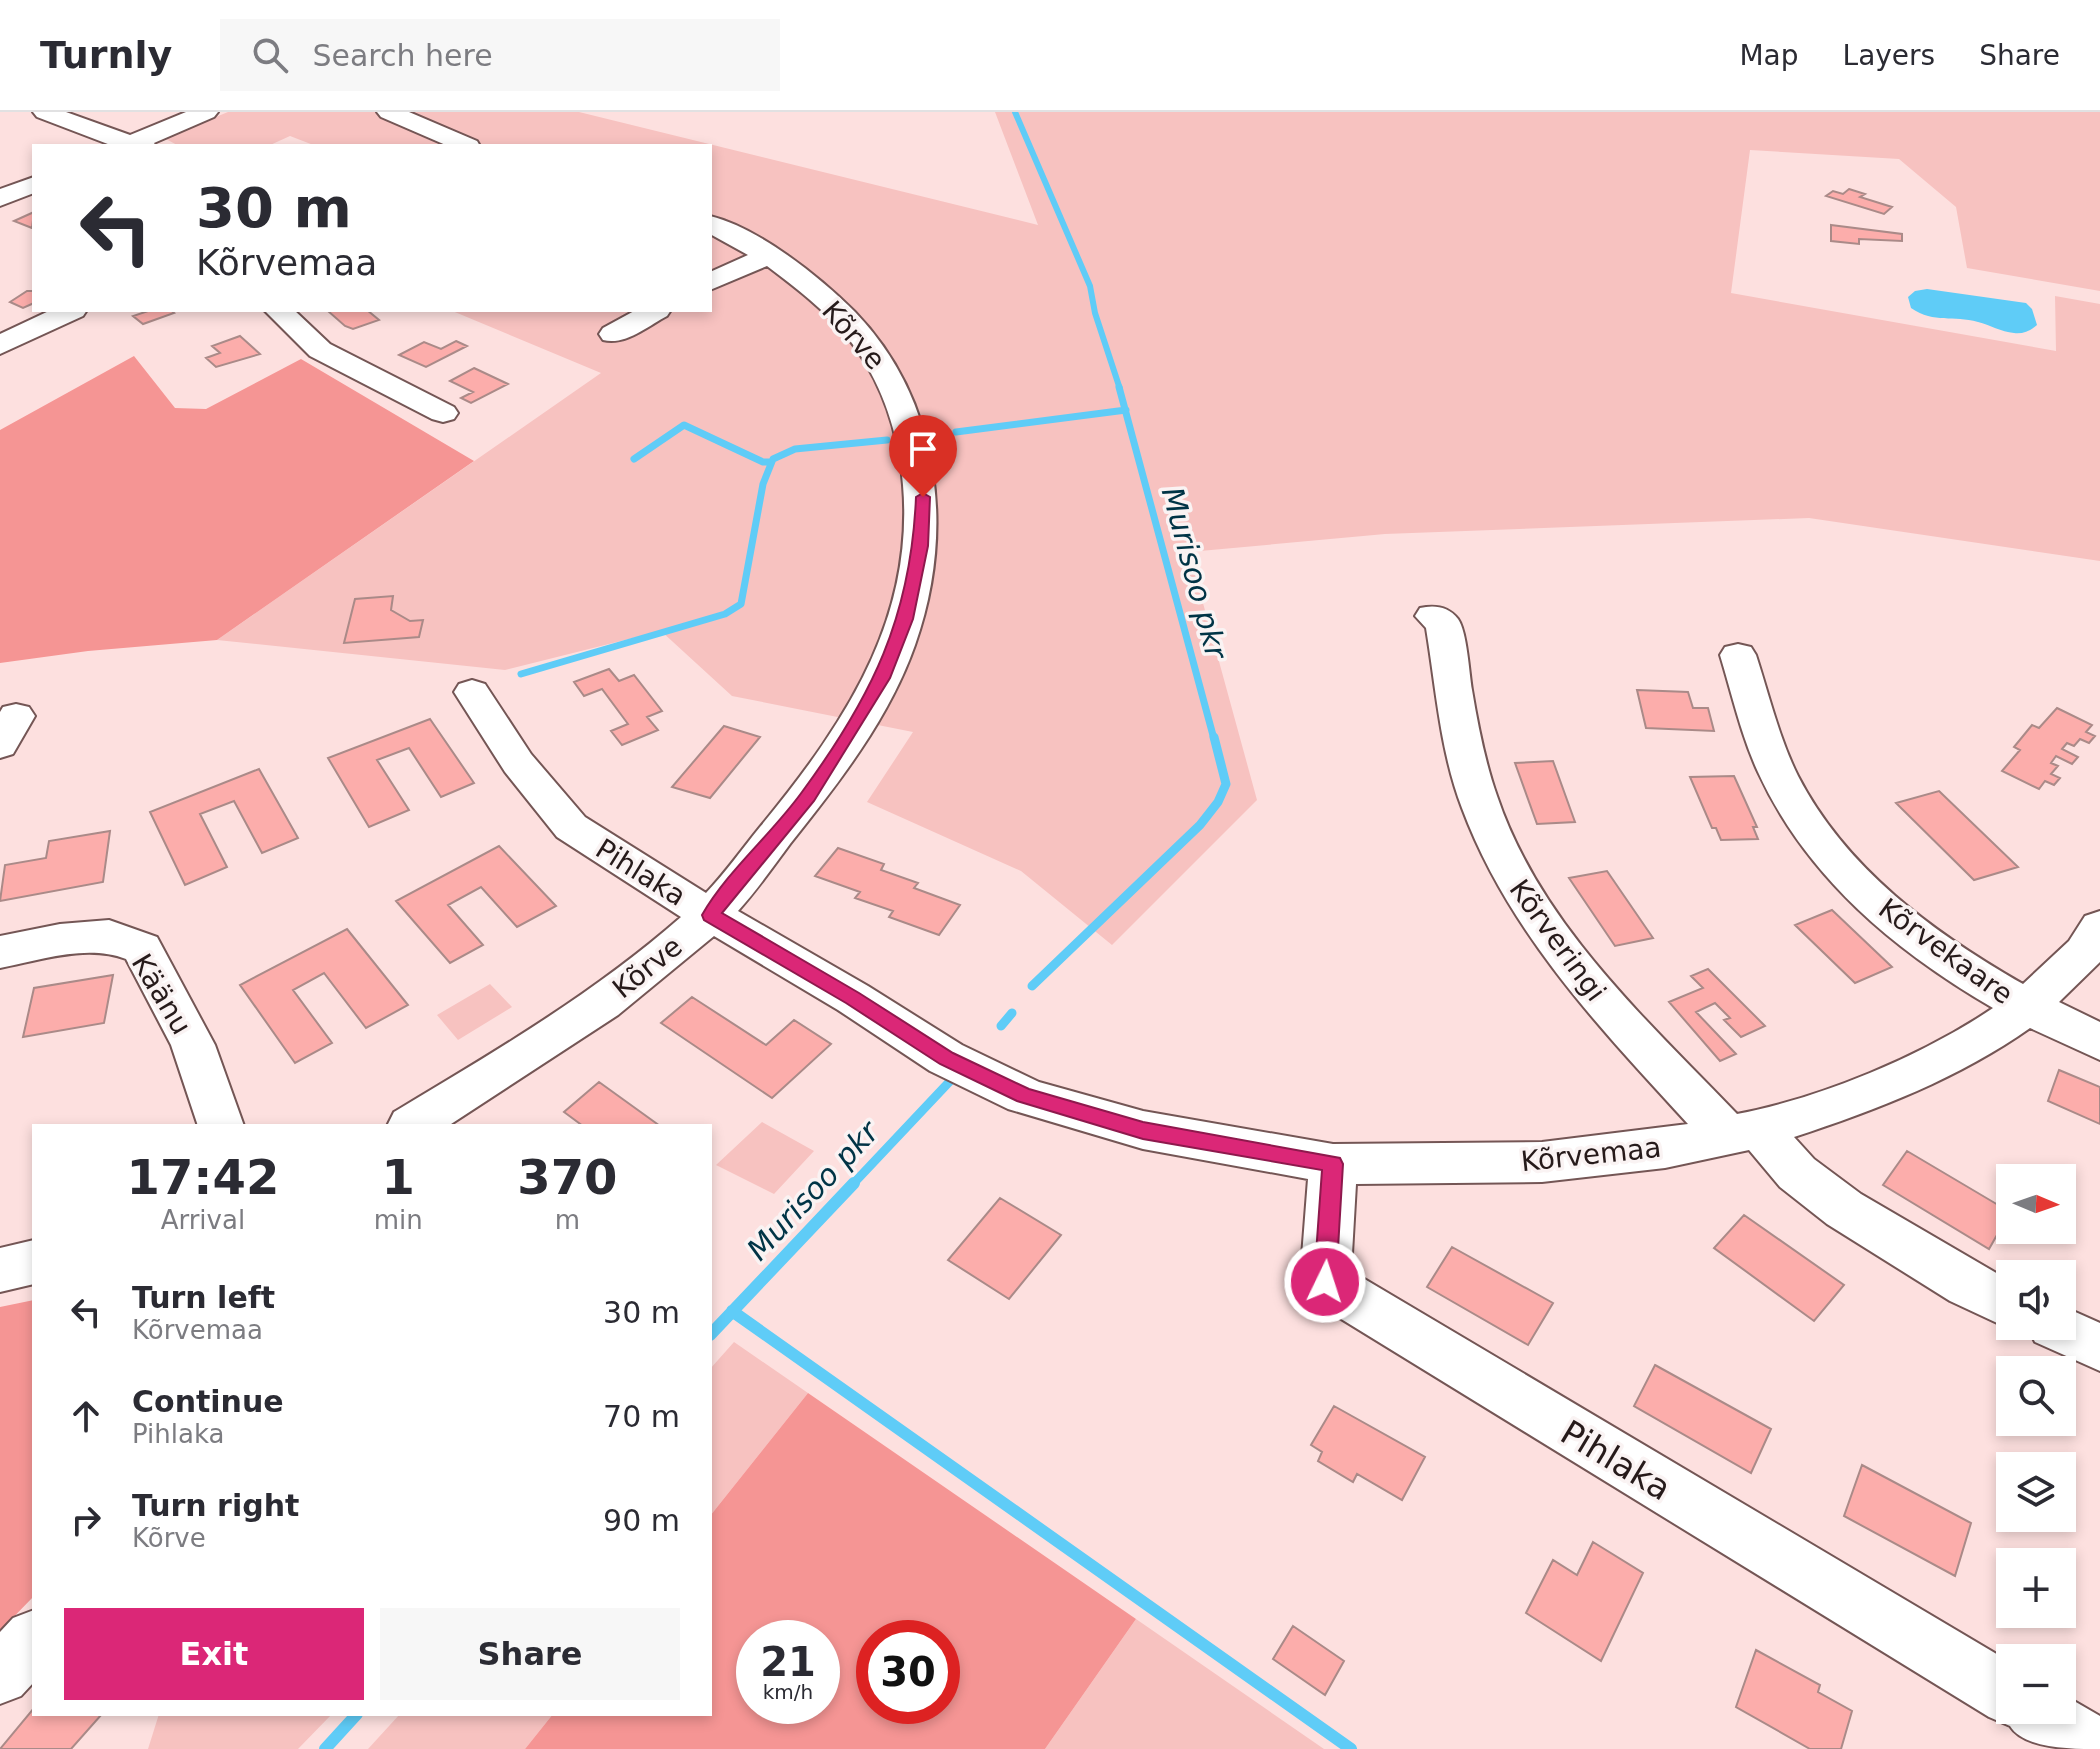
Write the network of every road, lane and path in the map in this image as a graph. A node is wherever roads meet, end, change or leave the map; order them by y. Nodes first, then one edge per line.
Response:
1 (45, 112) edge
2 (206, 112) edge
3 (389, 112) edge
4 (130, 144) edge
5 (135, 144) edge
6 (463, 144) edge
7 (32, 185) edge
8 (0, 198) edge
9 (712, 225) edge
10 (769, 255) junction
11 (712, 281) edge
12 (69, 312) edge
13 (280, 312) edge
14 (653, 312) edge
15 (613, 334) dead end
16 (0, 345) edge
17 (443, 413) dead end
18 (1432, 616) dead end
19 (1738, 655) dead end
20 (472, 692) dead end
21 (711, 915) junction
22 (2100, 927) edge
23 (0, 952) edge
24 (2025, 1008) junction
25 (2100, 1042) edge
26 (1024, 1096) joint
27 (220, 1124) edge
28 (413, 1124) edge
29 (1744, 1132) junction
30 (1333, 1164) junction
31 (32, 1262) edge
32 (0, 1270) edge
33 (1996, 1299) edge
34 (2076, 1337) edge
35 (2100, 1348) edge
36 (32, 1641) edge
37 (0, 1675) edge
38 (1996, 1688) edge
39 (2056, 1724) edge
40 (2098, 1749) edge

1 - 4 street
2 - 5 street
3 - 6 street
7 - 8 street
9 - 10 street, Kõrve
10 - 11 street
10 - 21 street, Kõrve
12 - 16 street
13 - 17 street
14 - 15 street
18 - 29 street, Kõrveringi
19 - 24 street, Kõrvekaare
20 - 21 street, Pihlaka
21 - 26 street, Pihlaka
21 - 28 street, Kõrve
22 - 24 street, Kõrvemaa
23 - 27 street, Käänu
24 - 25 street, Kõrvekaare
24 - 29 street, Kõrvemaa
26 - 30 street, Kõrvemaa
29 - 30 street, Kõrvemaa
29 - 33 street, Kõrveringi
30 - 38 street, Pihlaka
31 - 32 street
34 - 35 street
36 - 37 street
39 - 40 street

